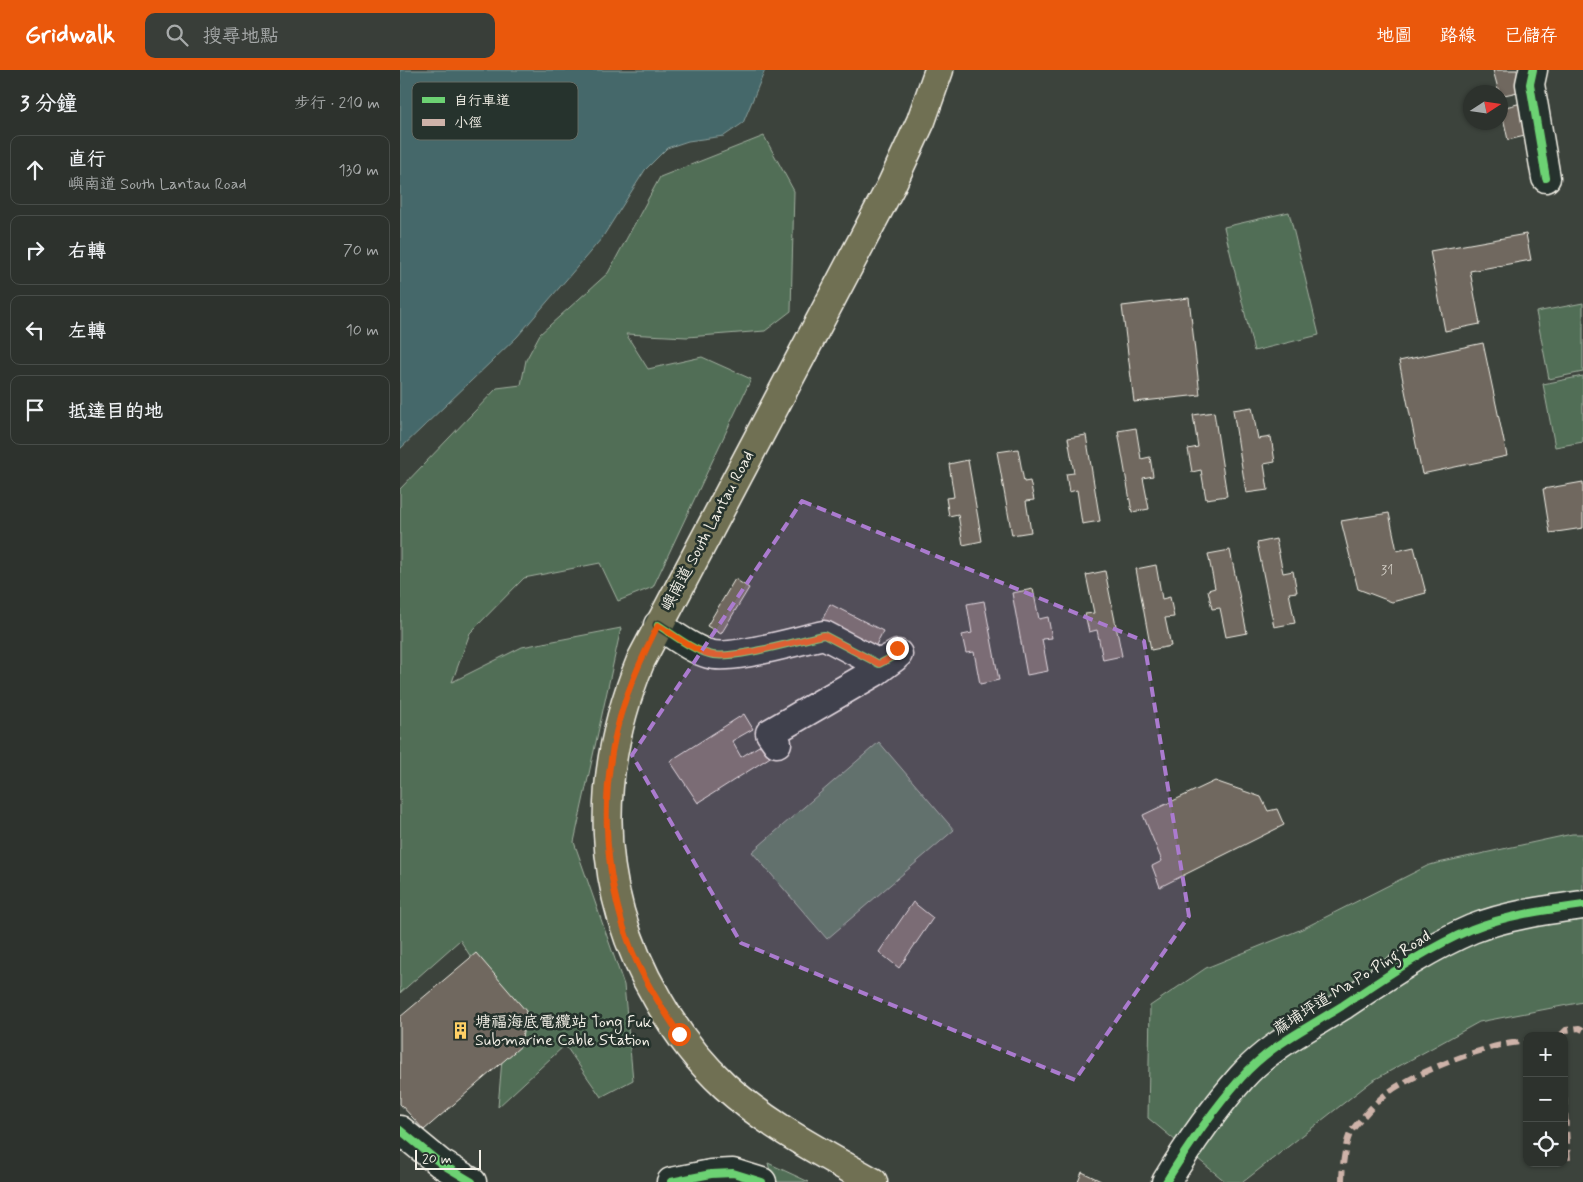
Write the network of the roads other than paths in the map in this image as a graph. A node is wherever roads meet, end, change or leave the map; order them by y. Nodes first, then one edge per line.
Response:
1 (939, 70) edge
2 (1533, 70) edge
3 (1546, 178) dead end
4 (658, 625) junction
5 (777, 743) dead end
6 (1583, 905) edge
7 (400, 1130) edge
8 (472, 1182) edge
9 (671, 1182) edge
10 (762, 1182) edge
11 (873, 1182) edge
12 (1166, 1182) edge

1 - 4 main road, 嶼南道 South Lantau Road
2 - 3 street
4 - 5 street
4 - 11 main road, 嶼南道 South Lantau Road
6 - 12 street, 蔴埔坪道 Ma Po Ping Road
7 - 8 street
9 - 10 street

